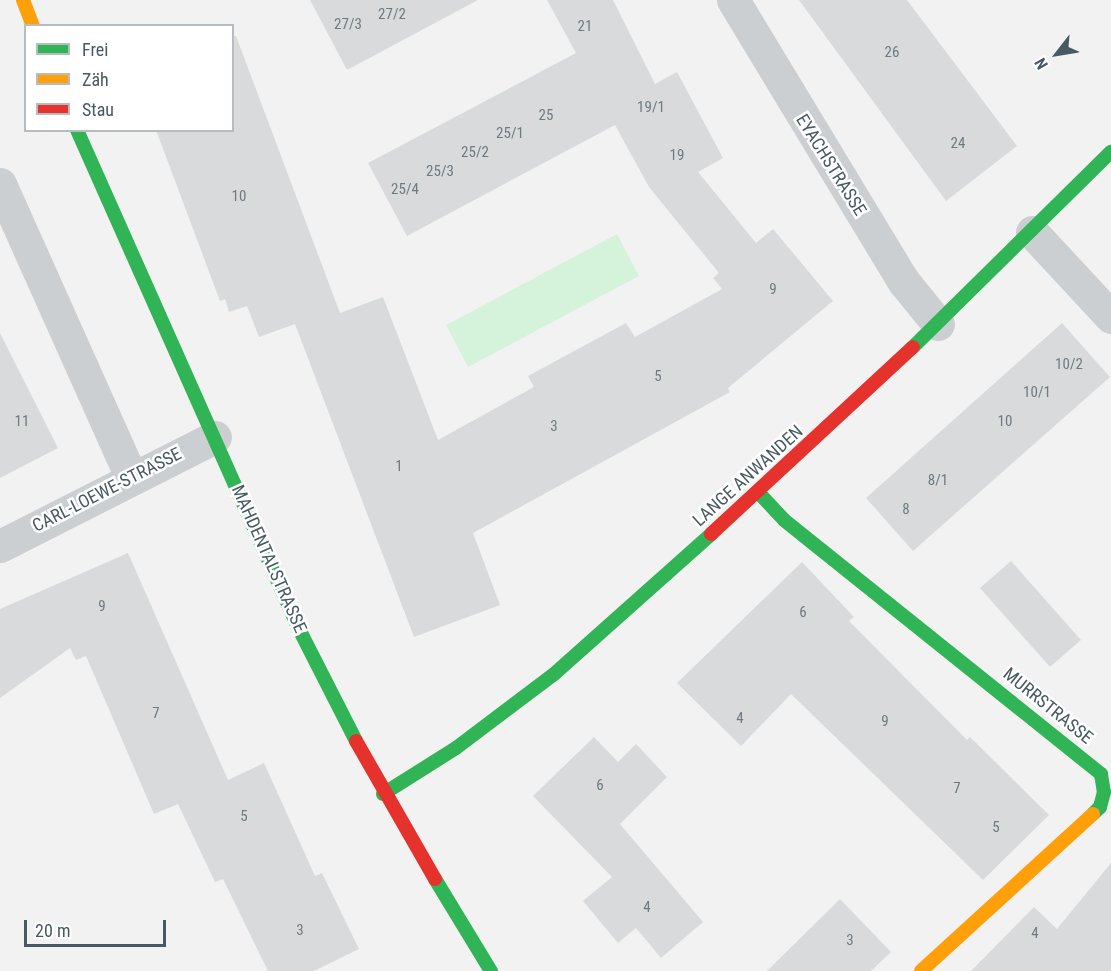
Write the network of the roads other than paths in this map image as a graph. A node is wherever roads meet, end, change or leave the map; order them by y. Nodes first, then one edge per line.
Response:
1 (23, 0) edge
2 (733, 0) edge
3 (32, 24) edge
4 (78, 132) edge
5 (1111, 152) edge
6 (0, 184) edge
7 (1032, 232) junction
8 (1111, 316) edge
9 (938, 324) junction
10 (215, 437) junction
11 (130, 477) junction
12 (758, 492) junction
13 (0, 546) edge
14 (383, 794) junction
15 (491, 971) edge
16 (921, 971) edge

1 - 3 street
2 - 9 street, EYACHSTRASSE
4 - 10 street, MAHDENTALSTRASSE
5 - 7 street, LANGE ANWANDEN
6 - 11 street
7 - 8 street
7 - 9 street, LANGE ANWANDEN
9 - 12 street, LANGE ANWANDEN
10 - 11 street, CARL-LOEWE-STRASSE
10 - 14 street, MAHDENTALSTRASSE
11 - 13 street, CARL-LOEWE-STRASSE
12 - 14 street, LANGE ANWANDEN
12 - 16 street, MURRSTRASSE
14 - 15 street, MAHDENTALSTRASSE

